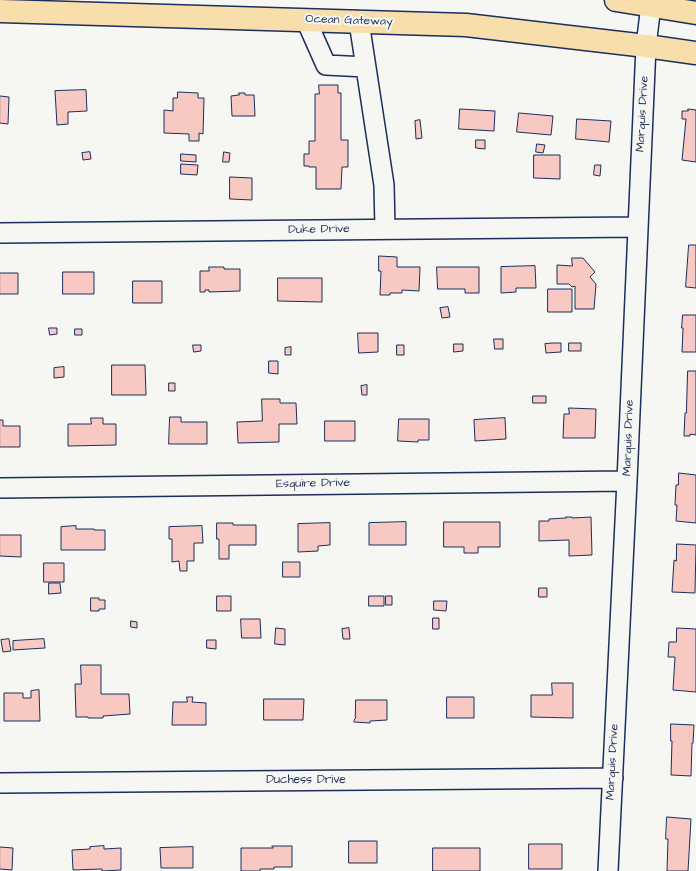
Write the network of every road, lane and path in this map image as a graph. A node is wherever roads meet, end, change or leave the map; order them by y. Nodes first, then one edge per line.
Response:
1 (616, 0) edge
2 (651, 5) junction
3 (0, 11) edge
4 (696, 13) edge
5 (306, 20) junction
6 (359, 22) junction
7 (646, 46) junction
8 (696, 53) edge
9 (366, 67) junction
10 (638, 227) junction
11 (384, 229) junction
12 (0, 233) edge
13 (627, 481) junction
14 (0, 488) edge
15 (613, 778) junction
16 (0, 783) edge
17 (608, 871) edge

1 - 2 main road
2 - 4 main road
2 - 7 street, Marquis Drive
3 - 5 main road, Ocean Gateway
5 - 6 main road, Ocean Gateway
5 - 9 street
6 - 7 main road, Ocean Gateway
6 - 9 street
7 - 8 main road, Ocean Gateway
7 - 10 street, Marquis Drive
9 - 11 street
10 - 11 street, Duke Drive
10 - 13 street, Marquis Drive
11 - 12 street, Duke Drive
13 - 14 street, Esquire Drive
13 - 15 street, Marquis Drive
15 - 16 street, Duchess Drive
15 - 17 street, Marquis Drive

